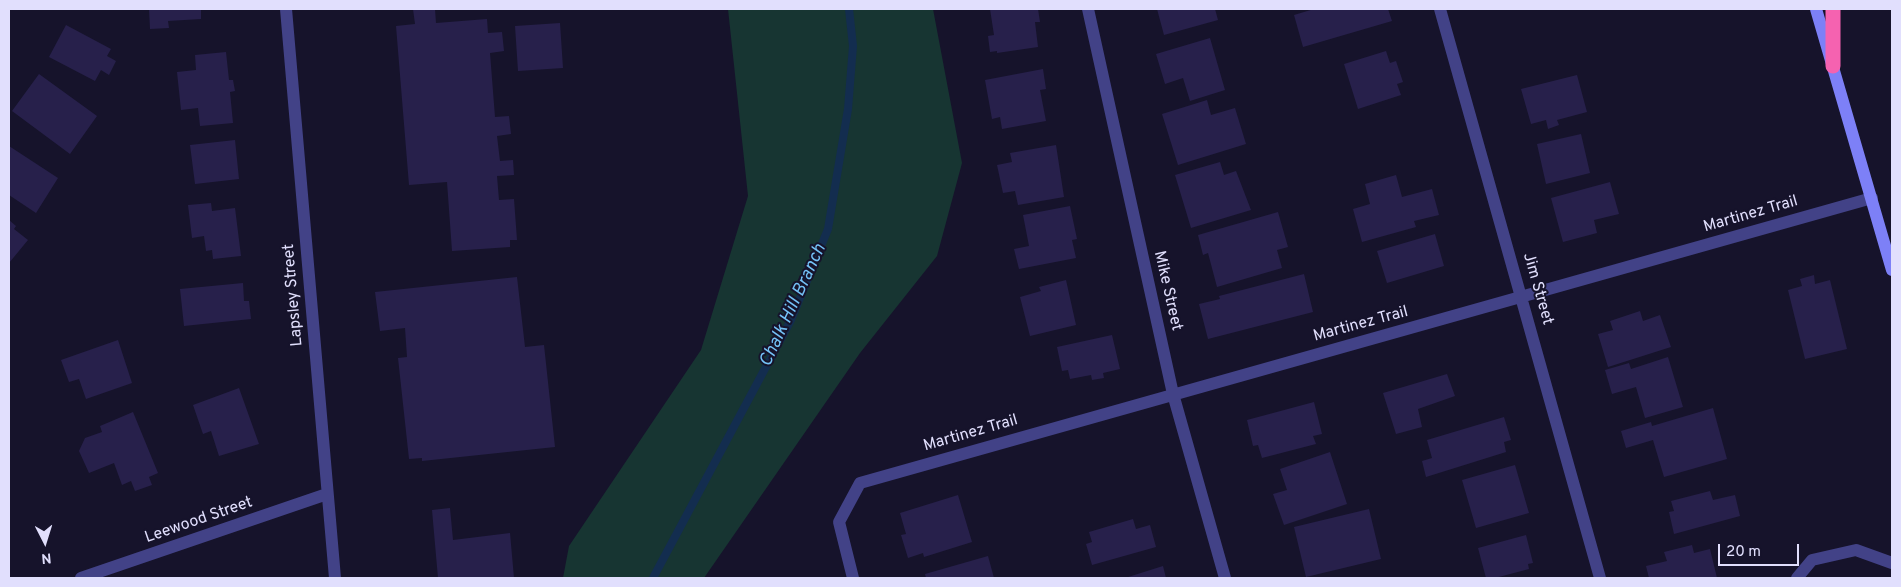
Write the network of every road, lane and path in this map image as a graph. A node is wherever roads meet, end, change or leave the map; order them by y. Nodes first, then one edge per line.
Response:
1 (286, 9) edge
2 (1088, 9) edge
3 (1440, 9) edge
4 (1816, 9) edge
5 (1833, 9) edge
6 (1833, 66) junction
7 (1872, 198) junction
8 (1892, 270) edge
9 (1522, 298) junction
10 (1173, 394) junction
11 (327, 494) junction
12 (1892, 563) edge
13 (81, 578) edge
14 (335, 578) edge
15 (853, 578) edge
16 (1225, 578) edge
17 (1600, 578) edge
18 (1797, 578) edge

1 - 11 street, Lapsley Street
2 - 10 street, Mike Street
3 - 9 street, Jim Street
4 - 6 main road
5 - 6 highway
6 - 7 main road
7 - 8 main road
7 - 9 street, Martinez Trail
9 - 10 street, Martinez Trail
9 - 17 street, Jim Street
10 - 15 street, Martinez Trail
10 - 16 street, Mike Street
11 - 13 street, Leewood Street
11 - 14 street, Lapsley Street
12 - 18 street

